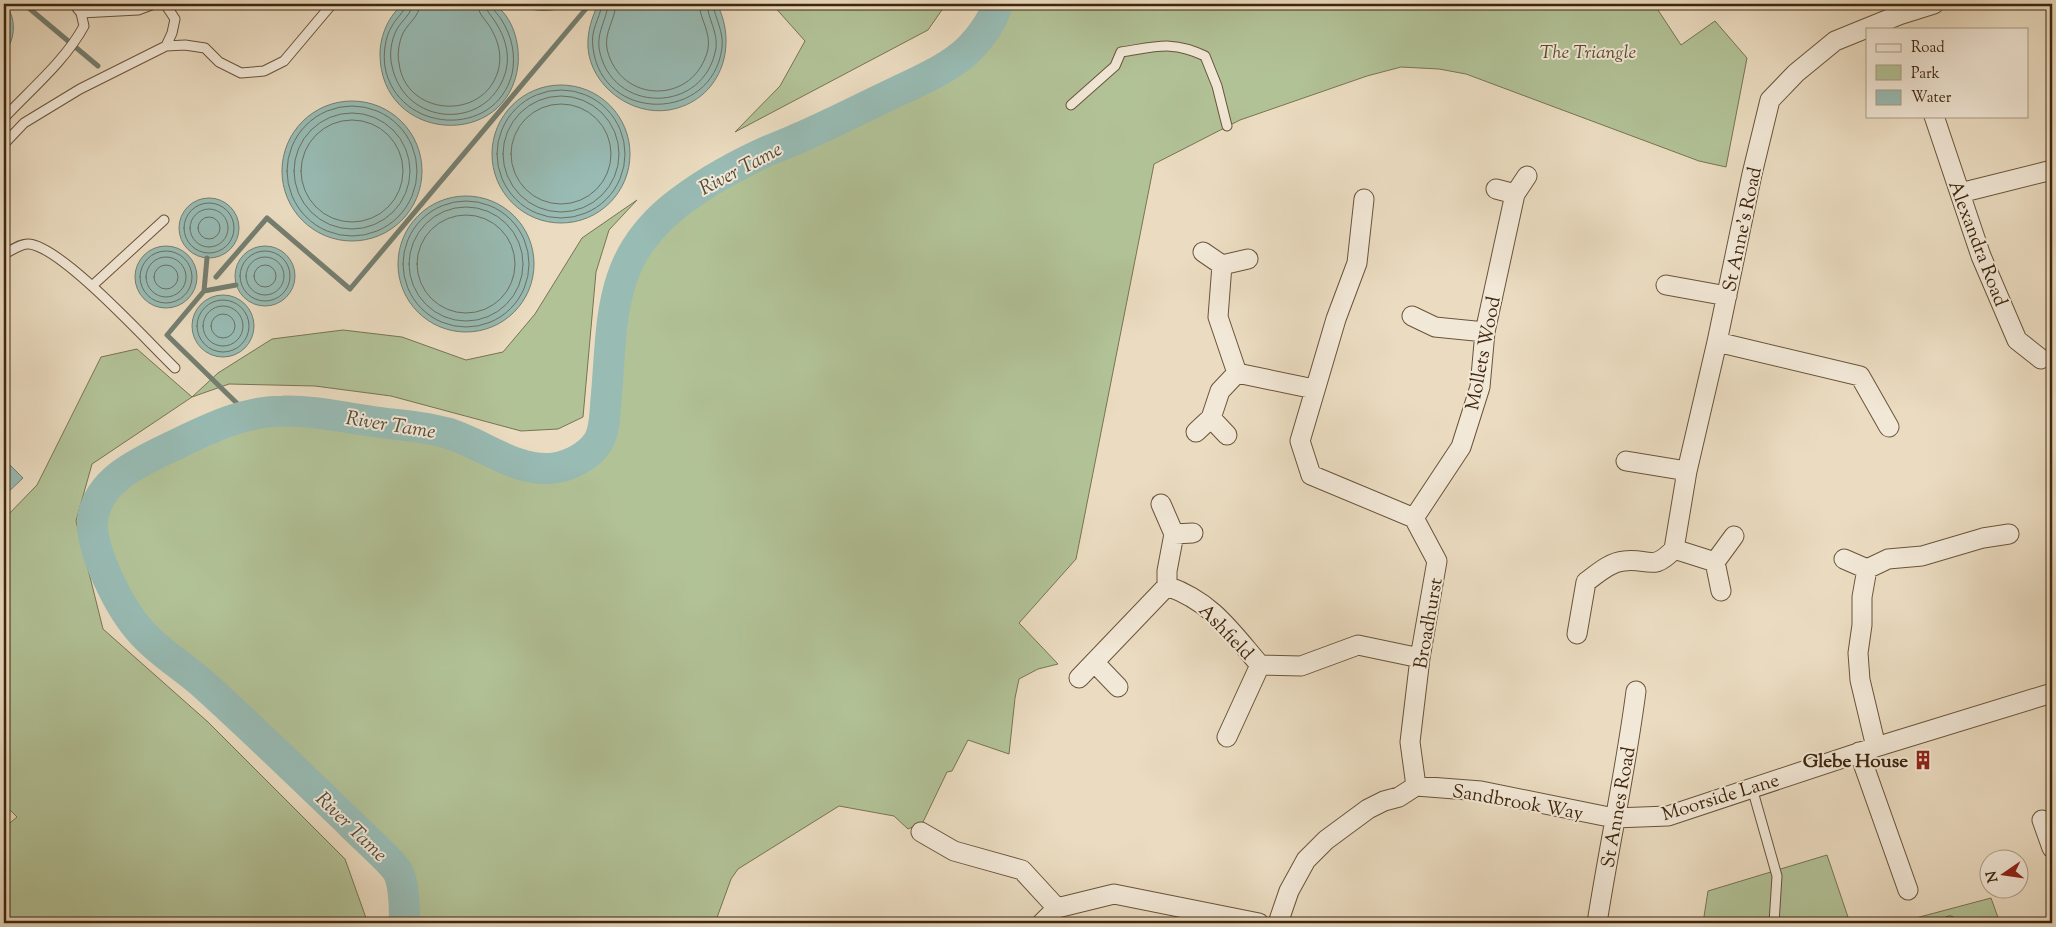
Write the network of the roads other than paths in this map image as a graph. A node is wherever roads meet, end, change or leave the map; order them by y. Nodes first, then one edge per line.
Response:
1 (74, 4) edge
2 (154, 4) edge
3 (165, 4) edge
4 (332, 4) edge
5 (1914, 12) edge
6 (81, 13) junction
7 (1868, 28) edge
8 (1866, 29) edge
9 (166, 46) junction
10 (1070, 106) dead end
11 (4, 118) edge
12 (1935, 118) edge
13 (1228, 126) dead end
14 (4, 144) edge
15 (2052, 170) edge
16 (1527, 176) dead end
17 (1496, 188) dead end
18 (1960, 193) junction
19 (1515, 194) junction
20 (1364, 199) dead end
21 (164, 220) dead end
22 (1203, 252) dead end
23 (4, 254) edge
24 (1248, 259) dead end
25 (1222, 265) junction
26 (1666, 284) dead end
27 (92, 286) junction
28 (1727, 296) junction
29 (1412, 316) dead end
30 (1485, 332) junction
31 (1717, 342) junction
32 (2041, 359) dead end
33 (175, 368) dead end
34 (1237, 373) junction
35 (1314, 389) junction
36 (1211, 418) junction
37 (1889, 427) dead end
38 (1196, 432) dead end
39 (1227, 435) dead end
40 (1626, 461) dead end
41 (1687, 471) junction
42 (1161, 504) dead end
43 (1414, 518) junction
44 (2009, 534) dead end
45 (1734, 536) dead end
46 (1674, 549) junction
47 (1844, 559) dead end
48 (1715, 562) junction
49 (1867, 569) junction
50 (1167, 586) junction
51 (1721, 591) dead end
52 (1577, 634) dead end
53 (1420, 658) junction
54 (1095, 663) junction
55 (1260, 665) junction
56 (1079, 678) dead end
57 (1118, 687) dead end
58 (1636, 692) dead end
59 (2052, 693) edge
60 (1227, 737) dead end
61 (1868, 749) junction
62 (1416, 786) junction
63 (1752, 788) junction
64 (1614, 818) junction
65 (2042, 820) dead end
66 (921, 832) dead end
67 (2052, 848) edge
68 (1908, 890) dead end
69 (1057, 908) junction
70 (1042, 923) edge
71 (1259, 923) edge
72 (1278, 923) edge
73 (1597, 923) edge
74 (1774, 923) edge

1 - 6 lane
2 - 6 lane
3 - 9 lane
4 - 9 lane
5 - 7 street, St Anne's Road
6 - 11 lane
8 - 28 street, St Anne's Road
9 - 14 lane
10 - 13 lane
12 - 18 street, Alexandra Road
15 - 18 street
16 - 19 street
17 - 19 street
18 - 32 street, Alexandra Road
19 - 30 street, Mollets Wood
20 - 35 street
21 - 27 lane
22 - 25 street
23 - 27 lane
24 - 25 street
25 - 34 street
26 - 28 street
27 - 33 lane
28 - 31 street, St Anne's Road
29 - 30 street
30 - 43 street, Mollets Wood
31 - 37 street
31 - 41 street, St Anne's Road
34 - 35 street
34 - 36 street
35 - 43 street
36 - 38 street
36 - 39 street
40 - 41 street
41 - 46 street, St Anne's Road
42 - 50 street
43 - 53 street, Broadhurst
44 - 49 street
45 - 48 street
46 - 48 street
46 - 52 street
47 - 49 street
48 - 51 street
49 - 61 street
50 - 54 street
50 - 55 street, Ashfield
53 - 55 street, Ashfield
53 - 62 street, Broadhurst
54 - 56 street
54 - 57 street
55 - 60 street, Ashfield
58 - 64 street, St Annes Road
59 - 61 street, Moorside Lane
61 - 63 street, Moorside Lane
61 - 68 street
62 - 64 street, Sandbrook Way
62 - 72 street
63 - 64 street, Moorside Lane
63 - 74 lane
64 - 73 street, St Annes Road
65 - 67 street
66 - 69 street
69 - 70 street
69 - 71 street

